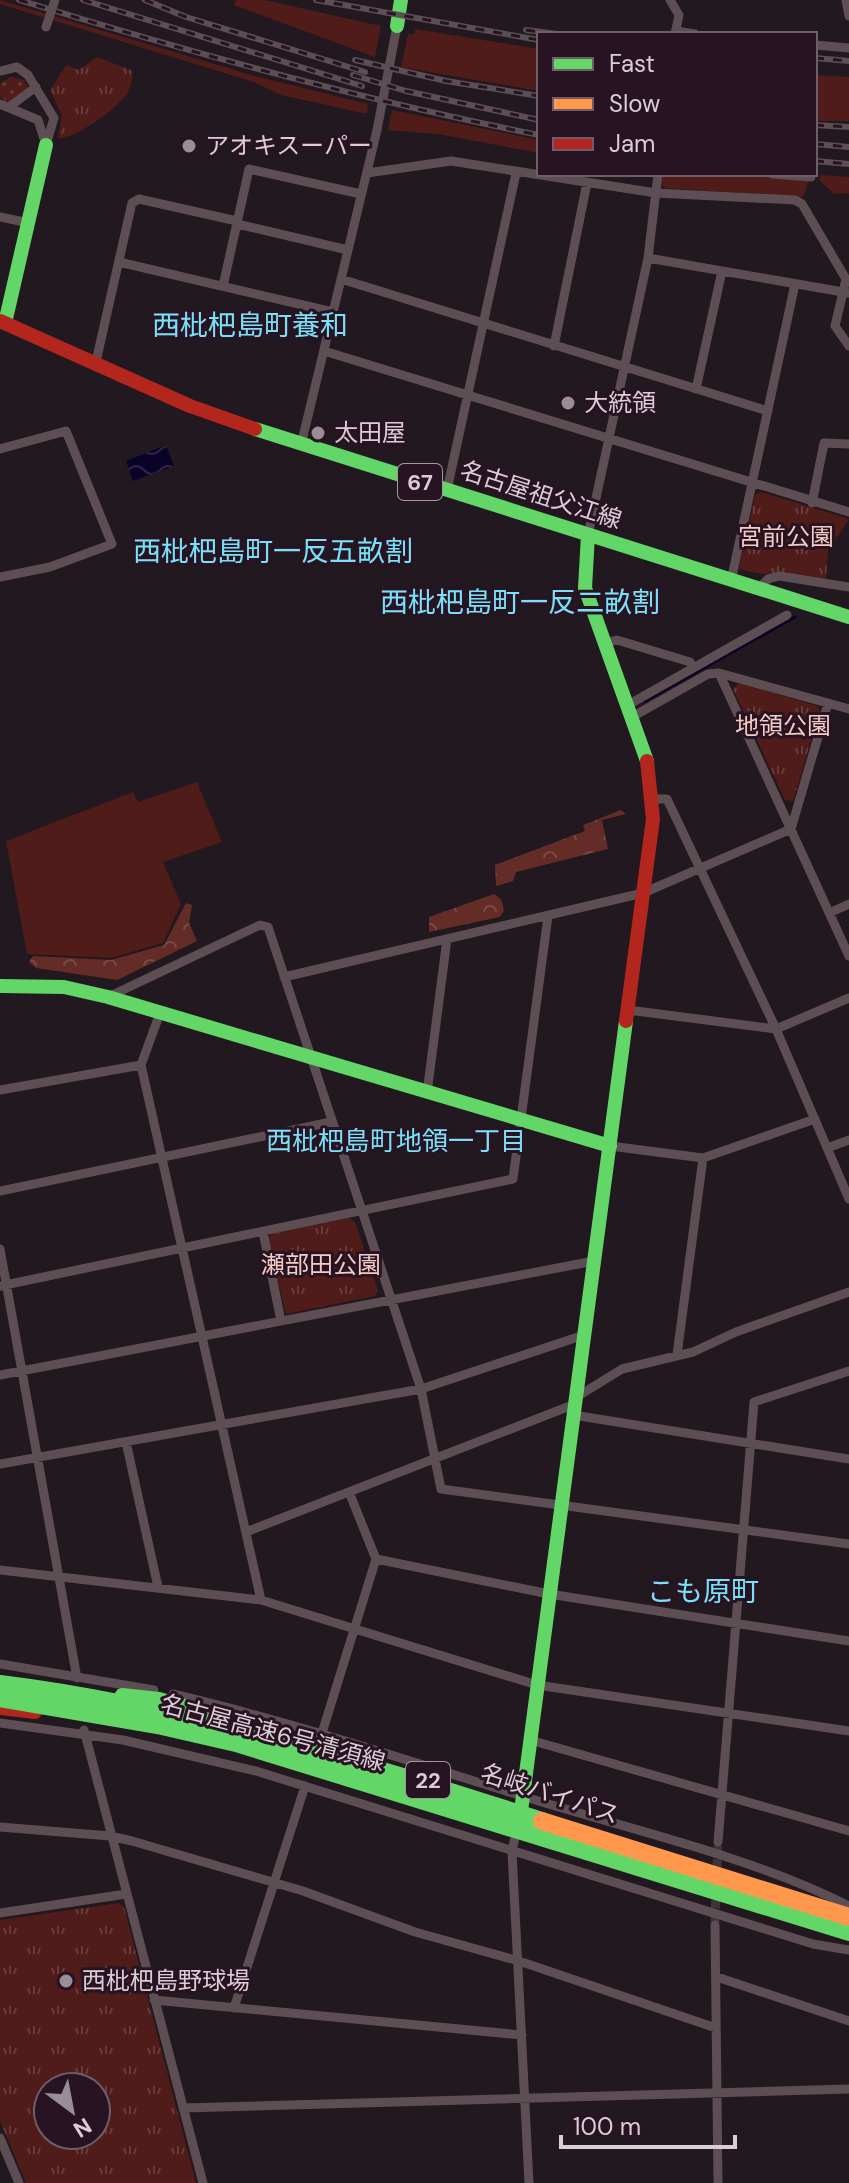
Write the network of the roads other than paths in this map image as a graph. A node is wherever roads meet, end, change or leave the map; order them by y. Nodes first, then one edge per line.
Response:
1 (55, 0) edge
2 (401, 0) edge
3 (670, 0) edge
4 (846, 0) edge
5 (849, 16) edge
6 (397, 26) joint
7 (46, 27) dead end
8 (676, 32) edge
9 (817, 45) edge
10 (849, 48) edge
11 (0, 71) edge
12 (36, 87) junction
13 (4, 106) edge
14 (46, 145) junction
15 (367, 173) junction
16 (516, 173) junction
17 (537, 176) edge
18 (537, 176) edge
19 (658, 176) edge
20 (798, 176) edge
21 (811, 177) dead end
22 (587, 183) junction
23 (656, 193) junction
24 (361, 194) junction
25 (0, 217) edge
26 (237, 222) junction
27 (29, 223) junction
28 (348, 250) junction
29 (648, 258) junction
30 (119, 262) junction
31 (722, 271) junction
32 (341, 279) junction
33 (795, 284) junction
34 (223, 286) junction
35 (846, 293) edge
36 (333, 312) junction
37 (2, 322) edge
38 (483, 323) junction
39 (554, 346) junction
40 (849, 346) edge
41 (324, 351) junction
42 (95, 366) junction
43 (624, 368) junction
44 (696, 389) junction
45 (467, 396) junction
46 (768, 411) junction
47 (607, 440) junction
48 (849, 444) edge
49 (301, 445) junction
50 (0, 449) edge
51 (752, 484) junction
52 (447, 490) junction
53 (812, 503) junction
54 (849, 512) edge
55 (588, 535) junction
56 (0, 577) edge
57 (731, 581) junction
58 (849, 587) edge
59 (758, 589) junction
60 (787, 615) dead end
61 (849, 617) edge
62 (605, 643) junction
63 (693, 668) junction
64 (719, 673) junction
65 (828, 703) junction
66 (849, 709) edge
67 (630, 711) junction
68 (653, 799) junction
69 (791, 829) junction
70 (700, 869) junction
71 (643, 893) junction
72 (849, 904) edge
73 (829, 913) junction
74 (548, 916) junction
75 (447, 939) junction
76 (849, 956) edge
77 (284, 977) junction
78 (0, 986) edge
79 (108, 997) junction
80 (849, 998) edge
81 (628, 1010) junction
82 (160, 1013) junction
83 (776, 1029) junction
84 (310, 1058) junction
85 (141, 1065) junction
86 (0, 1090) edge
87 (427, 1093) junction
88 (815, 1119) junction
89 (521, 1120) junction
90 (331, 1122) junction
91 (849, 1140) edge
92 (610, 1146) junction
93 (827, 1148) junction
94 (162, 1157) junction
95 (703, 1158) junction
96 (0, 1191) edge
97 (849, 1198) edge
98 (360, 1212) junction
99 (263, 1232) junction
100 (182, 1248) junction
101 (0, 1249) edge
102 (594, 1261) junction
103 (3, 1285) edge
104 (849, 1292) edge
105 (390, 1300) junction
106 (281, 1321) junction
107 (584, 1335) junction
108 (201, 1336) junction
109 (677, 1355) junction
110 (22, 1371) junction
111 (849, 1371) edge
112 (0, 1375) edge
113 (421, 1389) junction
114 (574, 1406) junction
115 (221, 1425) junction
116 (126, 1442) junction
117 (752, 1442) junction
118 (37, 1457) junction
119 (433, 1459) junction
120 (849, 1459) edge
121 (0, 1464) edge
122 (349, 1492) junction
123 (561, 1504) junction
124 (744, 1530) junction
125 (246, 1532) junction
126 (849, 1544) edge
127 (376, 1559) junction
128 (0, 1570) edge
129 (58, 1575) junction
130 (158, 1587) junction
131 (549, 1594) junction
132 (261, 1600) junction
133 (733, 1625) junction
134 (356, 1627) junction
135 (849, 1641) edge
136 (0, 1664) edge
137 (77, 1678) junction
138 (0, 1682) edge
139 (537, 1685) junction
140 (0, 1698) edge
141 (0, 1708) edge
142 (727, 1714) junction
143 (0, 1723) edge
144 (84, 1730) junction
145 (849, 1731) edge
146 (322, 1733) junction
147 (530, 1740) junction
148 (484, 1784) junction
149 (443, 1785) junction
150 (305, 1786) junction
151 (721, 1795) junction
152 (522, 1804) junction
153 (575, 1811) junction
154 (0, 1827) edge
155 (849, 1831) edge
156 (110, 1836) junction
157 (599, 1836) junction
158 (718, 1842) tunnel mouth
159 (514, 1843) junction
160 (273, 1884) junction
161 (126, 1894) junction
162 (849, 1912) edge
163 (0, 1913) edge
164 (715, 1925) tunnel mouth
165 (849, 1932) edge
166 (849, 1941) edge
167 (849, 1950) edge
168 (519, 1961) junction
169 (717, 1977) junction
170 (154, 2000) junction
171 (234, 2008) junction
172 (849, 2021) edge
173 (716, 2028) junction
174 (522, 2035) junction
175 (849, 2089) edge
176 (715, 2094) junction
177 (525, 2097) junction
178 (183, 2108) junction
179 (0, 2138) edge
180 (19, 2183) edge
181 (203, 2183) edge
182 (529, 2183) edge
183 (718, 2183) edge

1 - 7 street, bridge
2 - 6 main road
3 - 8 street
4 - 5 street
6 - 15 street
9 - 10 street
11 - 12 street
12 - 13 street
12 - 14 street
13 - 14 street
14 - 27 main road
15 - 16 street
15 - 24 street
16 - 17 street
16 - 38 street
18 - 22 street
19 - 23 street
20 - 21 street
22 - 23 street
22 - 39 street
23 - 29 street
23 - 35 street
24 - 26 street
24 - 28 street
25 - 27 street
26 - 28 street
26 - 30 street
26 - 34 street
27 - 37 main road
28 - 32 street
29 - 31 street
29 - 43 street
30 - 34 street
30 - 42 street
31 - 33 street
31 - 44 street
32 - 36 street
32 - 38 street
33 - 35 street
33 - 46 street
34 - 36 street
35 - 40 street
36 - 41 street
37 - 42 main road, 名古屋祖父江線 / 67
38 - 39 street
38 - 45 street
39 - 43 street
41 - 45 street
41 - 49 street
42 - 49 main road, 名古屋祖父江線 / 67
43 - 44 street
43 - 47 street
44 - 46 street
45 - 47 street
45 - 52 street
46 - 51 street
47 - 51 street
47 - 55 street
48 - 53 street
49 - 52 main road, 名古屋祖父江線 / 67
50 - 56 street
51 - 53 street
51 - 57 street
52 - 55 main road, 名古屋祖父江線 / 67
53 - 54 street
55 - 57 main road, 名古屋祖父江線 / 67
55 - 62 main road
57 - 59 main road, 名古屋祖父江線 / 67
58 - 59 street
59 - 61 main road, 名古屋祖父江線 / 67
60 - 63 street
62 - 63 street
62 - 67 main road
63 - 67 street
64 - 65 street
64 - 67 street
64 - 69 street
65 - 66 street
65 - 69 street
67 - 68 main road
68 - 70 street
68 - 71 main road
69 - 70 street
69 - 73 street
70 - 71 street
70 - 83 street
71 - 74 street
71 - 81 main road
72 - 73 street
73 - 76 street
74 - 75 street
74 - 89 street
75 - 77 street
75 - 87 street
77 - 79 street
77 - 84 street
78 - 79 main road
79 - 82 main road
80 - 83 street
81 - 83 street
81 - 92 main road
82 - 84 main road
82 - 85 street
83 - 88 street
84 - 87 main road
84 - 90 street
85 - 86 street
85 - 94 street
87 - 89 main road
88 - 93 street
88 - 95 street
89 - 92 main road
89 - 98 street
90 - 94 street
90 - 98 street
91 - 93 street
92 - 95 street
92 - 102 main road
93 - 97 street
94 - 96 street
94 - 100 street
95 - 109 street
98 - 99 street
98 - 105 street
99 - 100 street
99 - 106 street
100 - 103 street
100 - 108 street
101 - 103 street
102 - 105 street
102 - 107 main road
103 - 110 street
104 - 109 street
105 - 106 street
105 - 113 street
106 - 108 street
107 - 113 street
107 - 114 main road
108 - 110 street
108 - 115 street
109 - 114 street
110 - 112 street
110 - 118 street
111 - 117 street
113 - 115 street
113 - 119 street
114 - 117 street
114 - 119 street
114 - 123 main road
115 - 116 street
115 - 125 street
116 - 118 street
116 - 130 street
117 - 120 street
117 - 124 street
118 - 121 street
118 - 129 street
119 - 122 street
119 - 123 street
122 - 125 street
122 - 127 street
123 - 124 street
123 - 131 main road
124 - 126 street
124 - 133 street
125 - 132 street
127 - 131 street
127 - 134 street
128 - 129 street
129 - 130 street
129 - 137 street
130 - 132 street
131 - 133 street
131 - 139 main road
132 - 134 street
133 - 135 street
133 - 142 street
134 - 139 street
134 - 146 street
136 - 137 street
137 - 146 street
138 - 149 main road, 名岐バイパス / 22
138 - 162 main road, 名古屋高速6号清須線, bridge
139 - 142 street
139 - 147 main road
140 - 165 main road, 名古屋高速6号清須線, bridge
141 - 159 main road, 名岐バイパス / 22
142 - 145 street
142 - 151 street
143 - 144 street
144 - 150 street
144 - 156 street
146 - 148 street
147 - 151 street
147 - 152 main road
148 - 149 street
148 - 152 street
149 - 152 main road, 名岐バイパス / 22
150 - 159 street
150 - 160 street
151 - 155 street
151 - 158 street
152 - 153 street
152 - 157 main road, 名岐バイパス / 22
153 - 157 street
153 - 162 street
154 - 156 street
156 - 160 street
156 - 161 street
157 - 162 main road, 名岐バイパス / 22
159 - 166 main road, 名岐バイパス / 22
159 - 167 street
159 - 168 street
160 - 168 street
160 - 171 street
161 - 163 street
161 - 170 street
164 - 169 street
168 - 173 street
168 - 174 street
169 - 172 street
169 - 173 street
170 - 171 street
170 - 178 street
171 - 174 street
173 - 176 street
174 - 177 street
175 - 176 street
176 - 177 street
176 - 183 street
177 - 178 street
177 - 182 street
178 - 181 street
179 - 180 street

